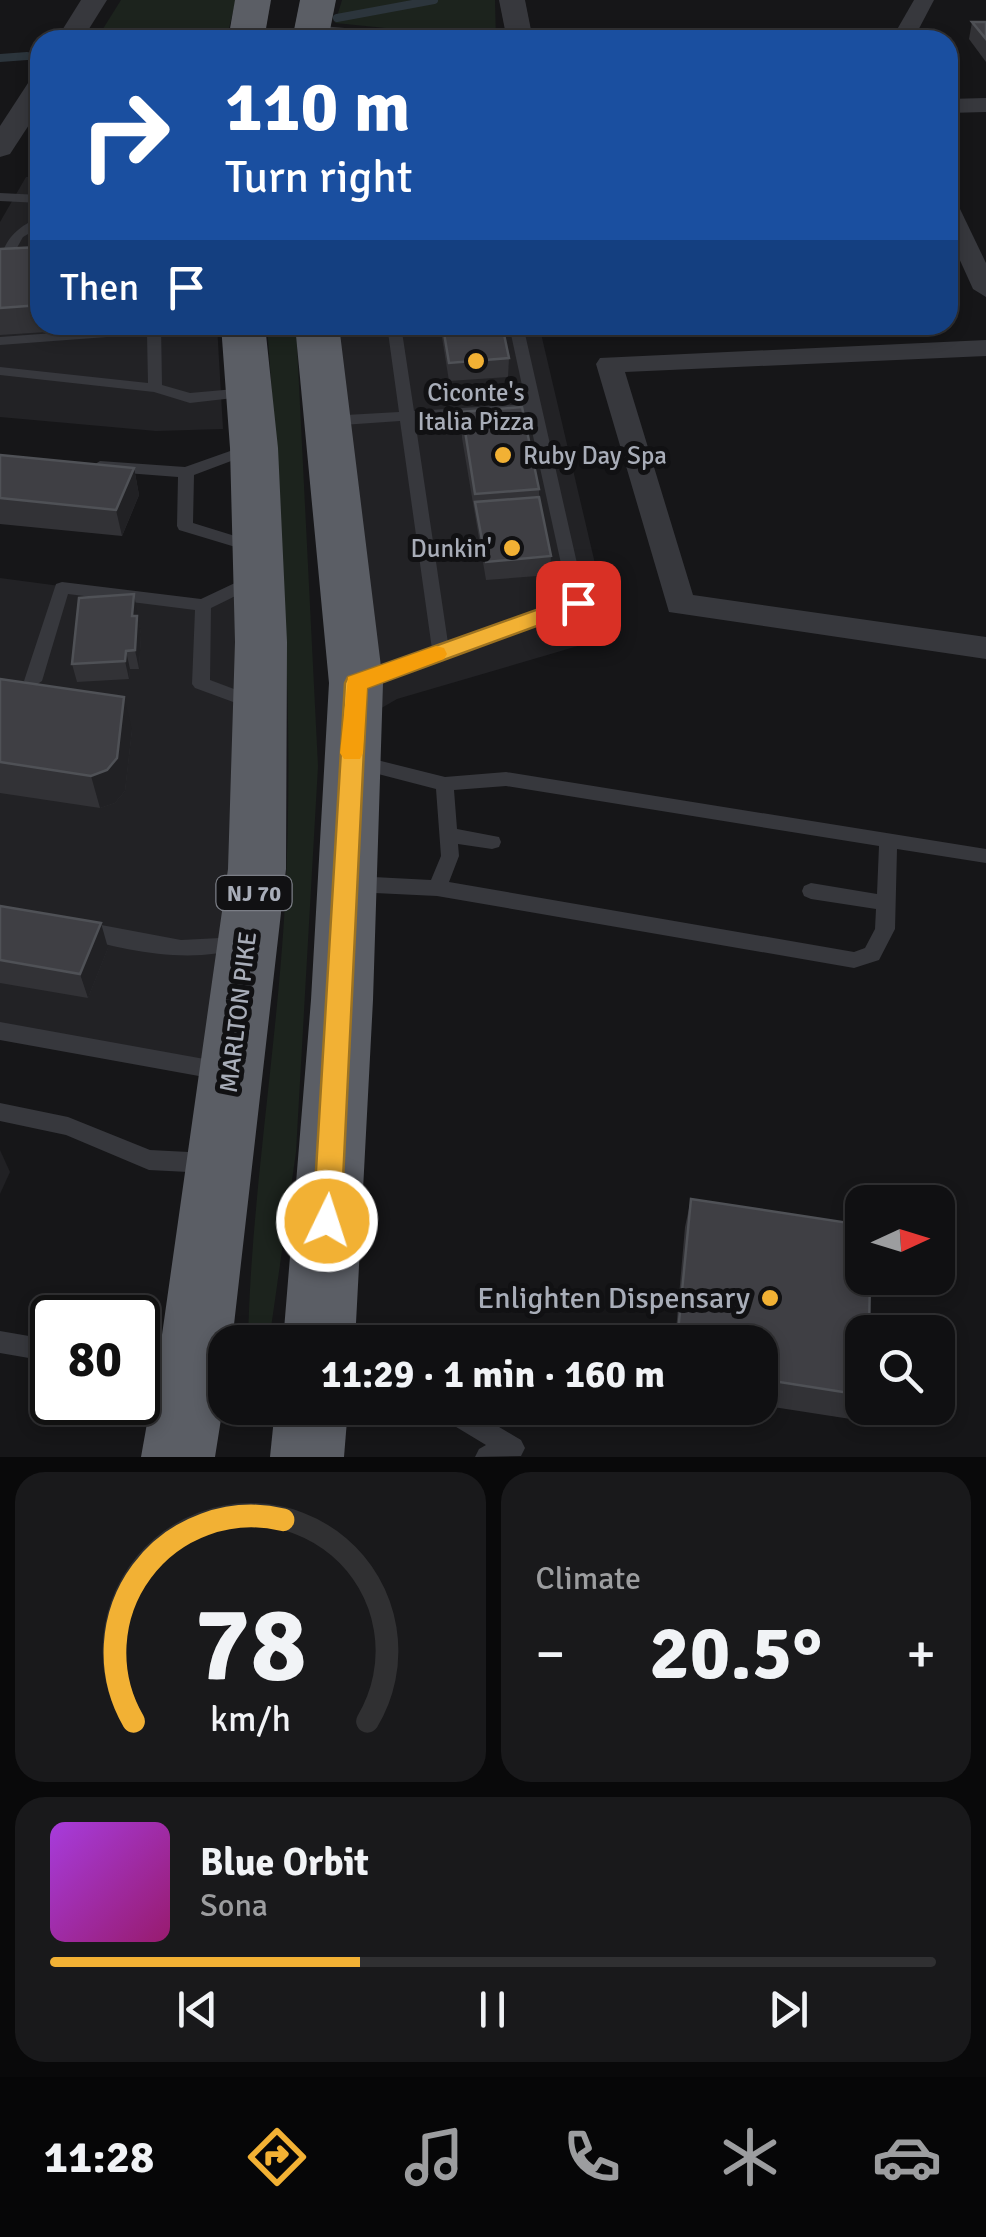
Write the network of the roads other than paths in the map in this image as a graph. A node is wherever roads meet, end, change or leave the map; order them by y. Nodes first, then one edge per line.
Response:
1 (94, 0) edge
2 (253, 0) edge
3 (512, 0) edge
4 (924, 0) edge
5 (313, 23) edge
6 (75, 30) edge
7 (248, 30) edge
8 (353, 30) edge
9 (518, 30) edge
10 (908, 30) edge
11 (30, 103) edge
12 (986, 105) edge
13 (958, 106) edge
14 (0, 148) edge
15 (0, 197) edge
16 (30, 198) edge
17 (30, 227) edge
18 (958, 230) edge
19 (0, 266) edge
20 (986, 290) edge
21 (66, 335) edge
22 (154, 335) edge
23 (244, 335) edge
24 (319, 335) edge
25 (395, 335) edge
26 (518, 335) edge
27 (0, 341) edge
28 (986, 348) edge
29 (0, 371) edge
30 (156, 388) junction
31 (534, 408) junction
32 (407, 416) junction
33 (251, 420) junction
34 (328, 421) junction
35 (74, 464) edge
36 (186, 472) junction
37 (258, 563) junction
38 (202, 605) junction
39 (986, 648) edge
40 (441, 652) junction
41 (33, 680) edge
42 (356, 683) junction
43 (260, 706) junction
44 (352, 761) junction
45 (445, 784) junction
46 (448, 835) junction
47 (888, 840) junction
48 (492, 842) dead end
49 (986, 856) edge
50 (348, 883) junction
51 (436, 888) junction
52 (811, 891) dead end
53 (886, 903) junction
54 (54, 924) edge
55 (250, 926) junction
56 (0, 1030) edge
57 (230, 1072) junction
58 (0, 1112) edge
59 (219, 1163) junction
60 (326, 1325) edge
61 (0, 1342) edge
62 (30, 1347) edge
63 (160, 1355) edge
64 (195, 1356) junction
65 (310, 1425) edge
66 (474, 1425) edge
67 (178, 1457) edge
68 (307, 1457) edge
69 (487, 1457) edge

1 - 6 street
2 - 7 highway
3 - 9 street
4 - 10 street
5 - 8 lane
11 - 14 street
12 - 13 street
15 - 16 lane
17 - 19 lane
18 - 20 street
21 - 27 lane
22 - 30 lane
23 - 33 highway, MARLTON PIKE / NJ 70
24 - 34 highway
25 - 32 lane
26 - 31 lane
28 - 39 street
29 - 30 lane
30 - 33 lane
31 - 32 lane
31 - 40 lane
32 - 34 lane
32 - 40 lane
33 - 36 lane
33 - 37 highway, MARLTON PIKE / NJ 70
34 - 42 highway
35 - 36 lane
36 - 37 lane
37 - 38 lane
37 - 43 highway, MARLTON PIKE / NJ 70
38 - 41 lane
38 - 43 lane
40 - 42 lane
42 - 44 highway
43 - 55 highway, MARLTON PIKE / NJ 70
44 - 45 lane
44 - 50 highway
45 - 46 lane
45 - 47 lane
46 - 48 lane
46 - 51 lane
47 - 49 lane
47 - 53 lane
50 - 51 lane
50 - 60 highway
51 - 53 lane
52 - 53 lane
54 - 55 lane
55 - 57 highway, MARLTON PIKE / NJ 70
56 - 57 lane
57 - 59 highway, MARLTON PIKE / NJ 70
58 - 59 lane
59 - 64 highway, MARLTON PIKE / NJ 70
61 - 62 lane
63 - 64 lane
64 - 67 highway, MARLTON PIKE / NJ 70
65 - 68 highway
66 - 69 lane

